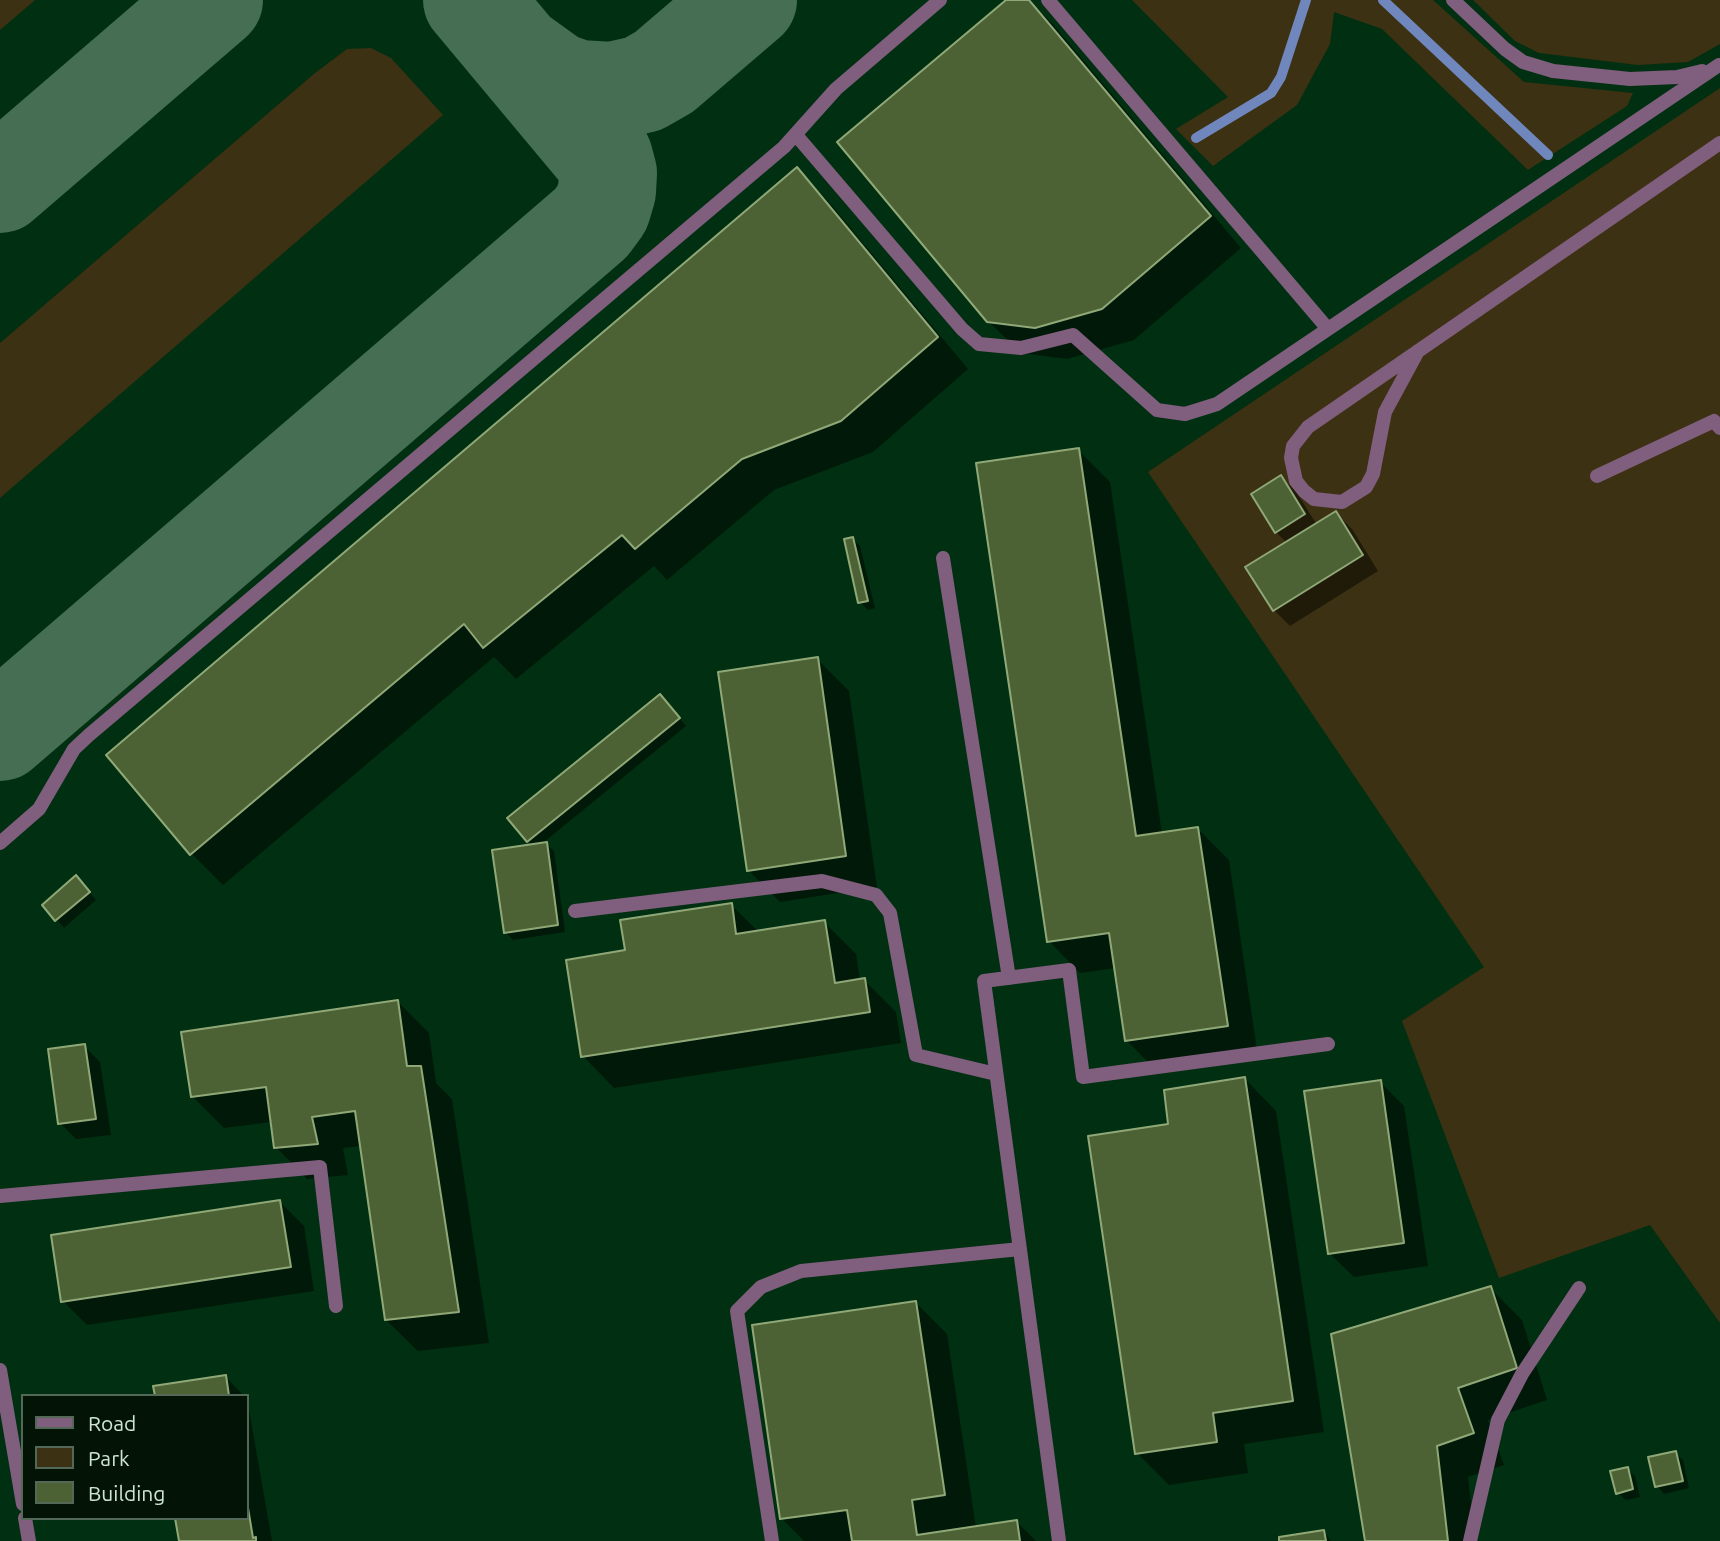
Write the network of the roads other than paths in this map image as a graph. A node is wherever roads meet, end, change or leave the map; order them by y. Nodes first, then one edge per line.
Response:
1 (940, 0) edge
2 (1048, 0) edge
3 (1453, 0) edge
4 (1720, 65) edge
5 (796, 135) junction
6 (1720, 142) edge
7 (1328, 329) junction
8 (1418, 351) junction
9 (1718, 420) edge
10 (1597, 476) dead end
11 (943, 558) dead end
12 (0, 844) edge
13 (575, 911) dead end
14 (1009, 978) junction
15 (1328, 1044) dead end
16 (996, 1074) junction
17 (0, 1196) edge
18 (1020, 1249) junction
19 (1579, 1288) dead end
20 (336, 1306) dead end
21 (0, 1370) edge
22 (21, 1492) edge
23 (25, 1520) edge
24 (29, 1541) edge
25 (772, 1541) edge
26 (1059, 1541) edge
27 (1470, 1541) edge

1 - 5 street
2 - 7 street
3 - 4 street
4 - 7 street
5 - 7 street
5 - 12 street
6 - 8 street
8 - 8 street
9 - 10 street
11 - 14 street
13 - 16 street
14 - 15 street
14 - 16 street
16 - 18 street
17 - 20 street
18 - 25 street
18 - 26 street
19 - 27 street
21 - 22 street
23 - 24 street

